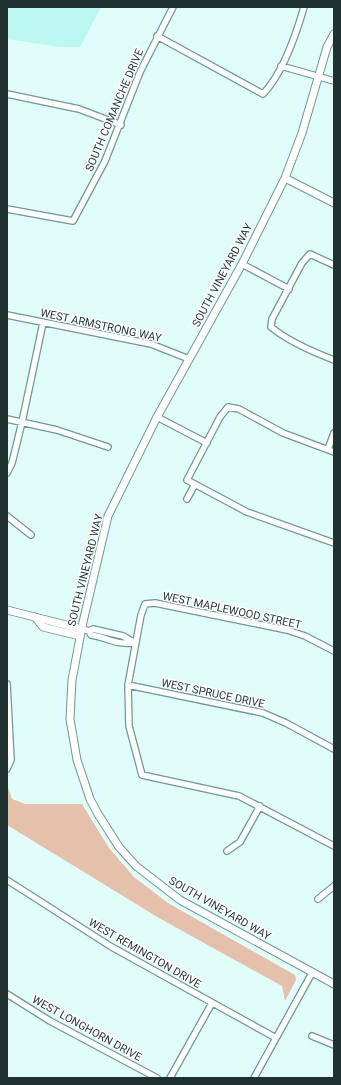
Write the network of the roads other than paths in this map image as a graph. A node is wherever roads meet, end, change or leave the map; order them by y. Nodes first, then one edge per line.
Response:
1 (173, 7) edge
2 (304, 7) edge
3 (334, 34) edge
4 (157, 36) junction
5 (281, 66) junction
6 (317, 76) junction
7 (334, 82) edge
8 (7, 94) edge
9 (121, 124) junction
10 (285, 178) junction
11 (334, 203) edge
12 (7, 209) edge
13 (242, 264) junction
14 (334, 265) edge
15 (289, 289) junction
16 (7, 316) edge
17 (43, 323) junction
18 (189, 359) junction
19 (334, 360) edge
20 (158, 417) junction
21 (7, 419) edge
22 (22, 422) junction
23 (334, 433) edge
24 (207, 444) junction
25 (108, 447) dead end
26 (331, 450) edge
27 (7, 473) edge
28 (195, 484) junction
29 (187, 499) dead end
30 (7, 516) edge
31 (31, 535) dead end
32 (334, 543) edge
33 (7, 610) edge
34 (84, 632) junction
35 (135, 643) junction
36 (334, 651) edge
37 (7, 684) edge
38 (128, 685) junction
39 (334, 749) edge
40 (7, 769) edge
41 (260, 806) junction
42 (334, 846) edge
43 (227, 851) dead end
44 (7, 880) edge
45 (334, 886) edge
46 (318, 899) dead end
47 (312, 973) junction
48 (334, 984) edge
49 (7, 994) edge
50 (212, 1003) junction
51 (312, 1036) dead end
52 (276, 1038) junction
53 (334, 1045) edge
54 (157, 1078) edge
55 (170, 1078) edge
56 (254, 1078) edge

1 - 4 street, SOUTH COMANCHE DRIVE
2 - 5 street
3 - 6 street, SOUTH VINEYARD WAY
4 - 5 street
4 - 9 street, SOUTH COMANCHE DRIVE
5 - 6 street
6 - 7 street
6 - 10 street, SOUTH VINEYARD WAY
8 - 9 street
9 - 12 street, SOUTH COMANCHE DRIVE
10 - 11 street
10 - 13 street, SOUTH VINEYARD WAY
13 - 15 street
13 - 18 street, SOUTH VINEYARD WAY
14 - 15 street
15 - 19 street
16 - 17 street, WEST ARMSTRONG WAY
17 - 18 street, WEST ARMSTRONG WAY
17 - 22 street
18 - 20 street, SOUTH VINEYARD WAY
20 - 24 street
20 - 34 street, SOUTH VINEYARD WAY
21 - 22 street
22 - 25 street
22 - 27 street
23 - 26 street
24 - 26 street
24 - 28 street
28 - 29 street
28 - 32 street
30 - 31 street
33 - 34 street
34 - 35 street
34 - 47 street, SOUTH VINEYARD WAY
35 - 36 street, WEST MAPLEWOOD STREET
35 - 38 street
37 - 40 street
38 - 39 street, WEST SPRUCE DRIVE
38 - 41 street
41 - 42 street
41 - 43 street
44 - 50 street, WEST REMINGTON DRIVE
45 - 46 street
47 - 48 street, SOUTH VINEYARD WAY
47 - 52 street
49 - 54 street, WEST LONGHORN DRIVE
50 - 52 street, WEST REMINGTON DRIVE
50 - 55 street
51 - 53 street
52 - 56 street

